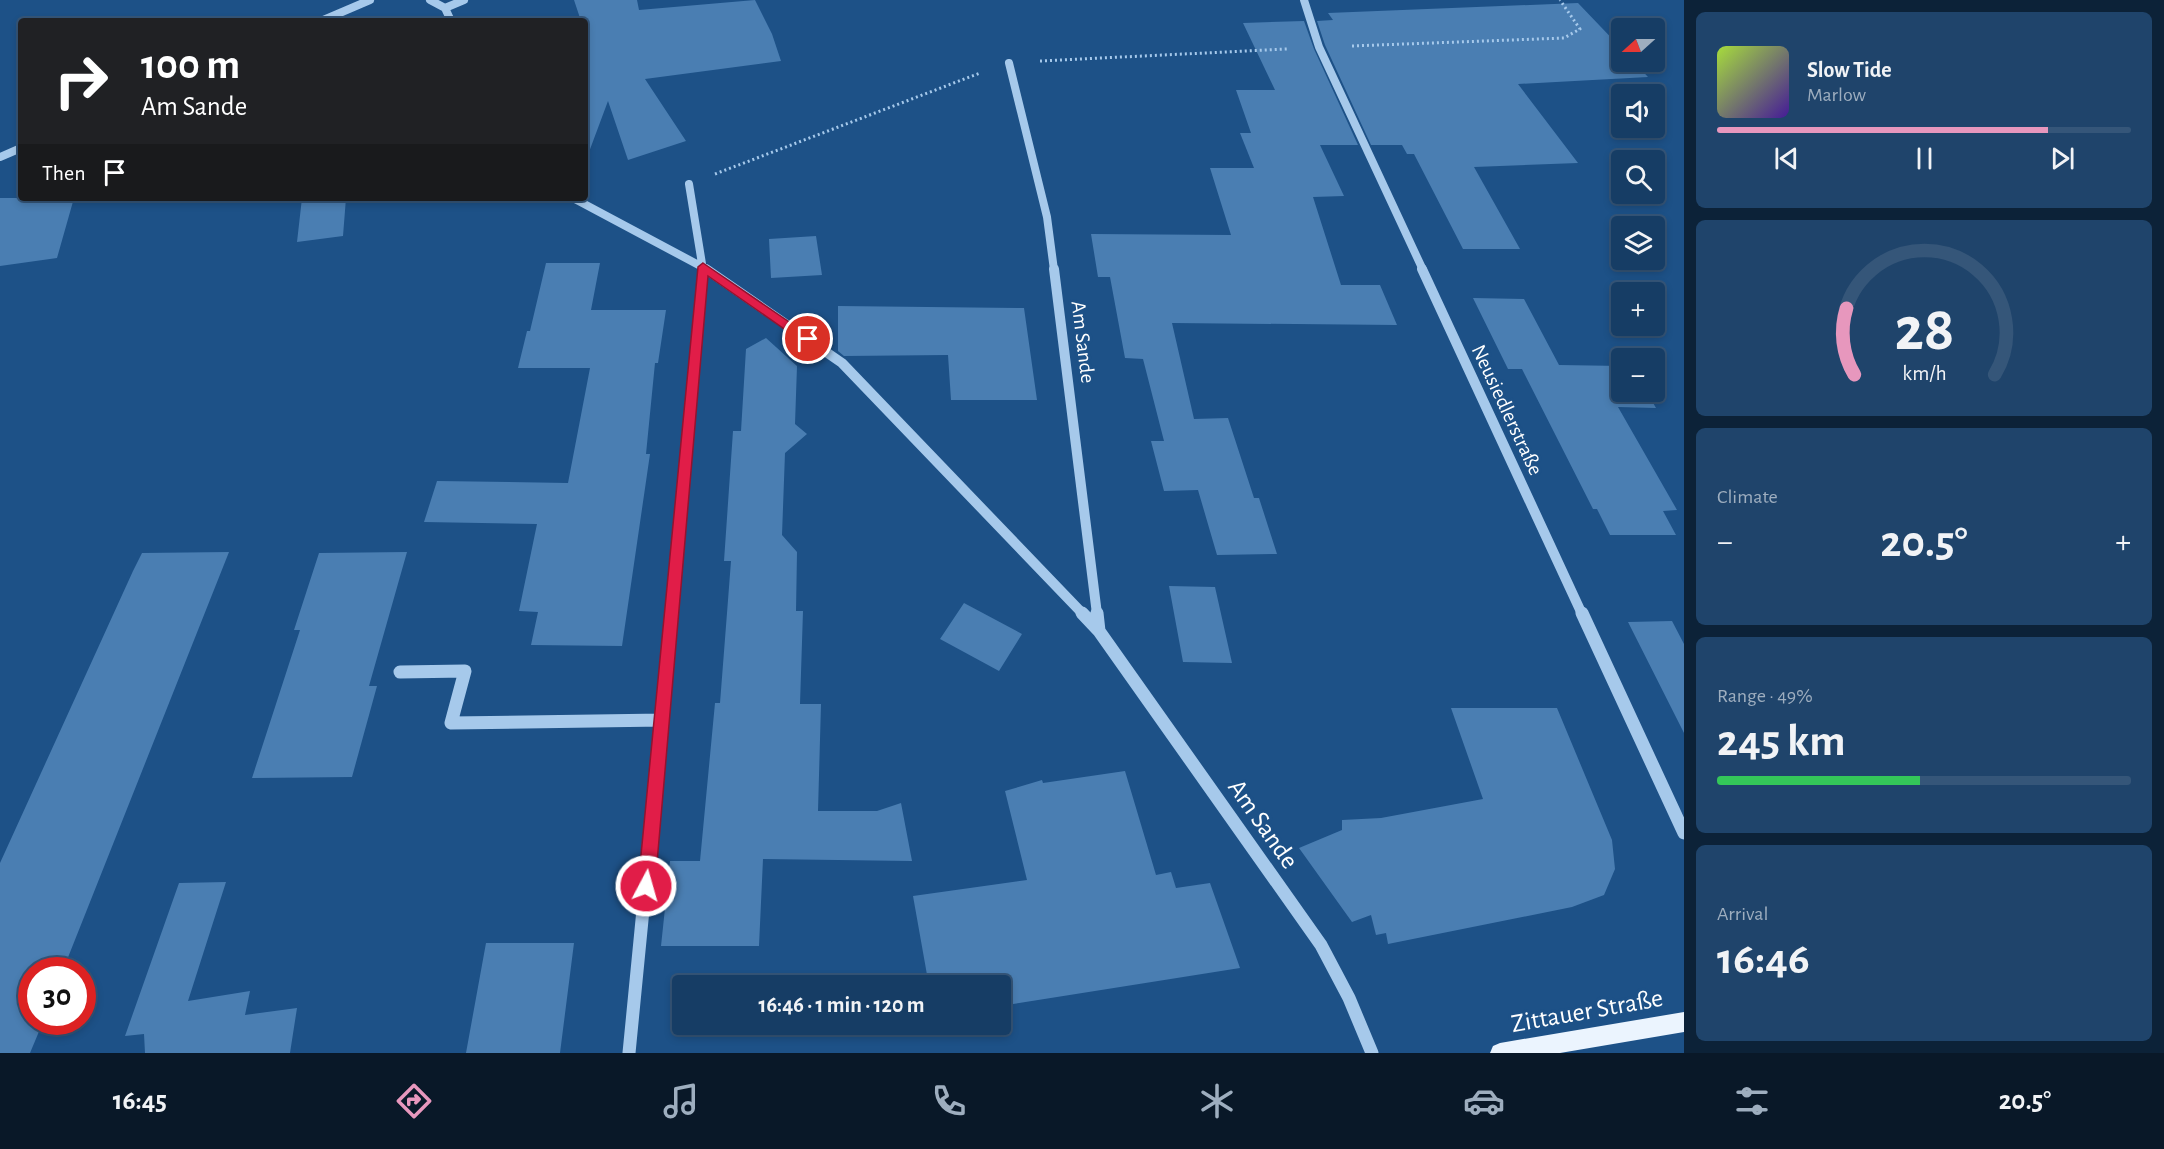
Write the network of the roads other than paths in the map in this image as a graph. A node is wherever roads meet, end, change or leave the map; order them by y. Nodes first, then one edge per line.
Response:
1 (370, 0) edge
2 (430, 0) edge
3 (464, 0) edge
4 (1304, 0) edge
5 (445, 8) junction
6 (328, 18) edge
7 (450, 18) edge
8 (1009, 63) dead end
9 (18, 149) edge
10 (0, 157) edge
11 (689, 184) dead end
12 (579, 201) edge
13 (703, 267) junction
14 (1099, 631) junction
15 (400, 672) dead end
16 (663, 720) junction
17 (1684, 833) edge
18 (1684, 1022) edge
19 (629, 1053) edge
20 (1372, 1053) edge
21 (1500, 1053) edge

1 - 6 street
2 - 5 street
3 - 5 street
4 - 17 street, Neusiedlerstraße
5 - 7 street
8 - 14 street, Am Sande
9 - 10 street
11 - 13 street
12 - 13 street, Am Sande
13 - 14 street, Am Sande
13 - 16 street
14 - 20 street, Am Sande
15 - 16 street
16 - 19 street
18 - 21 main road, Zittauer Straße

